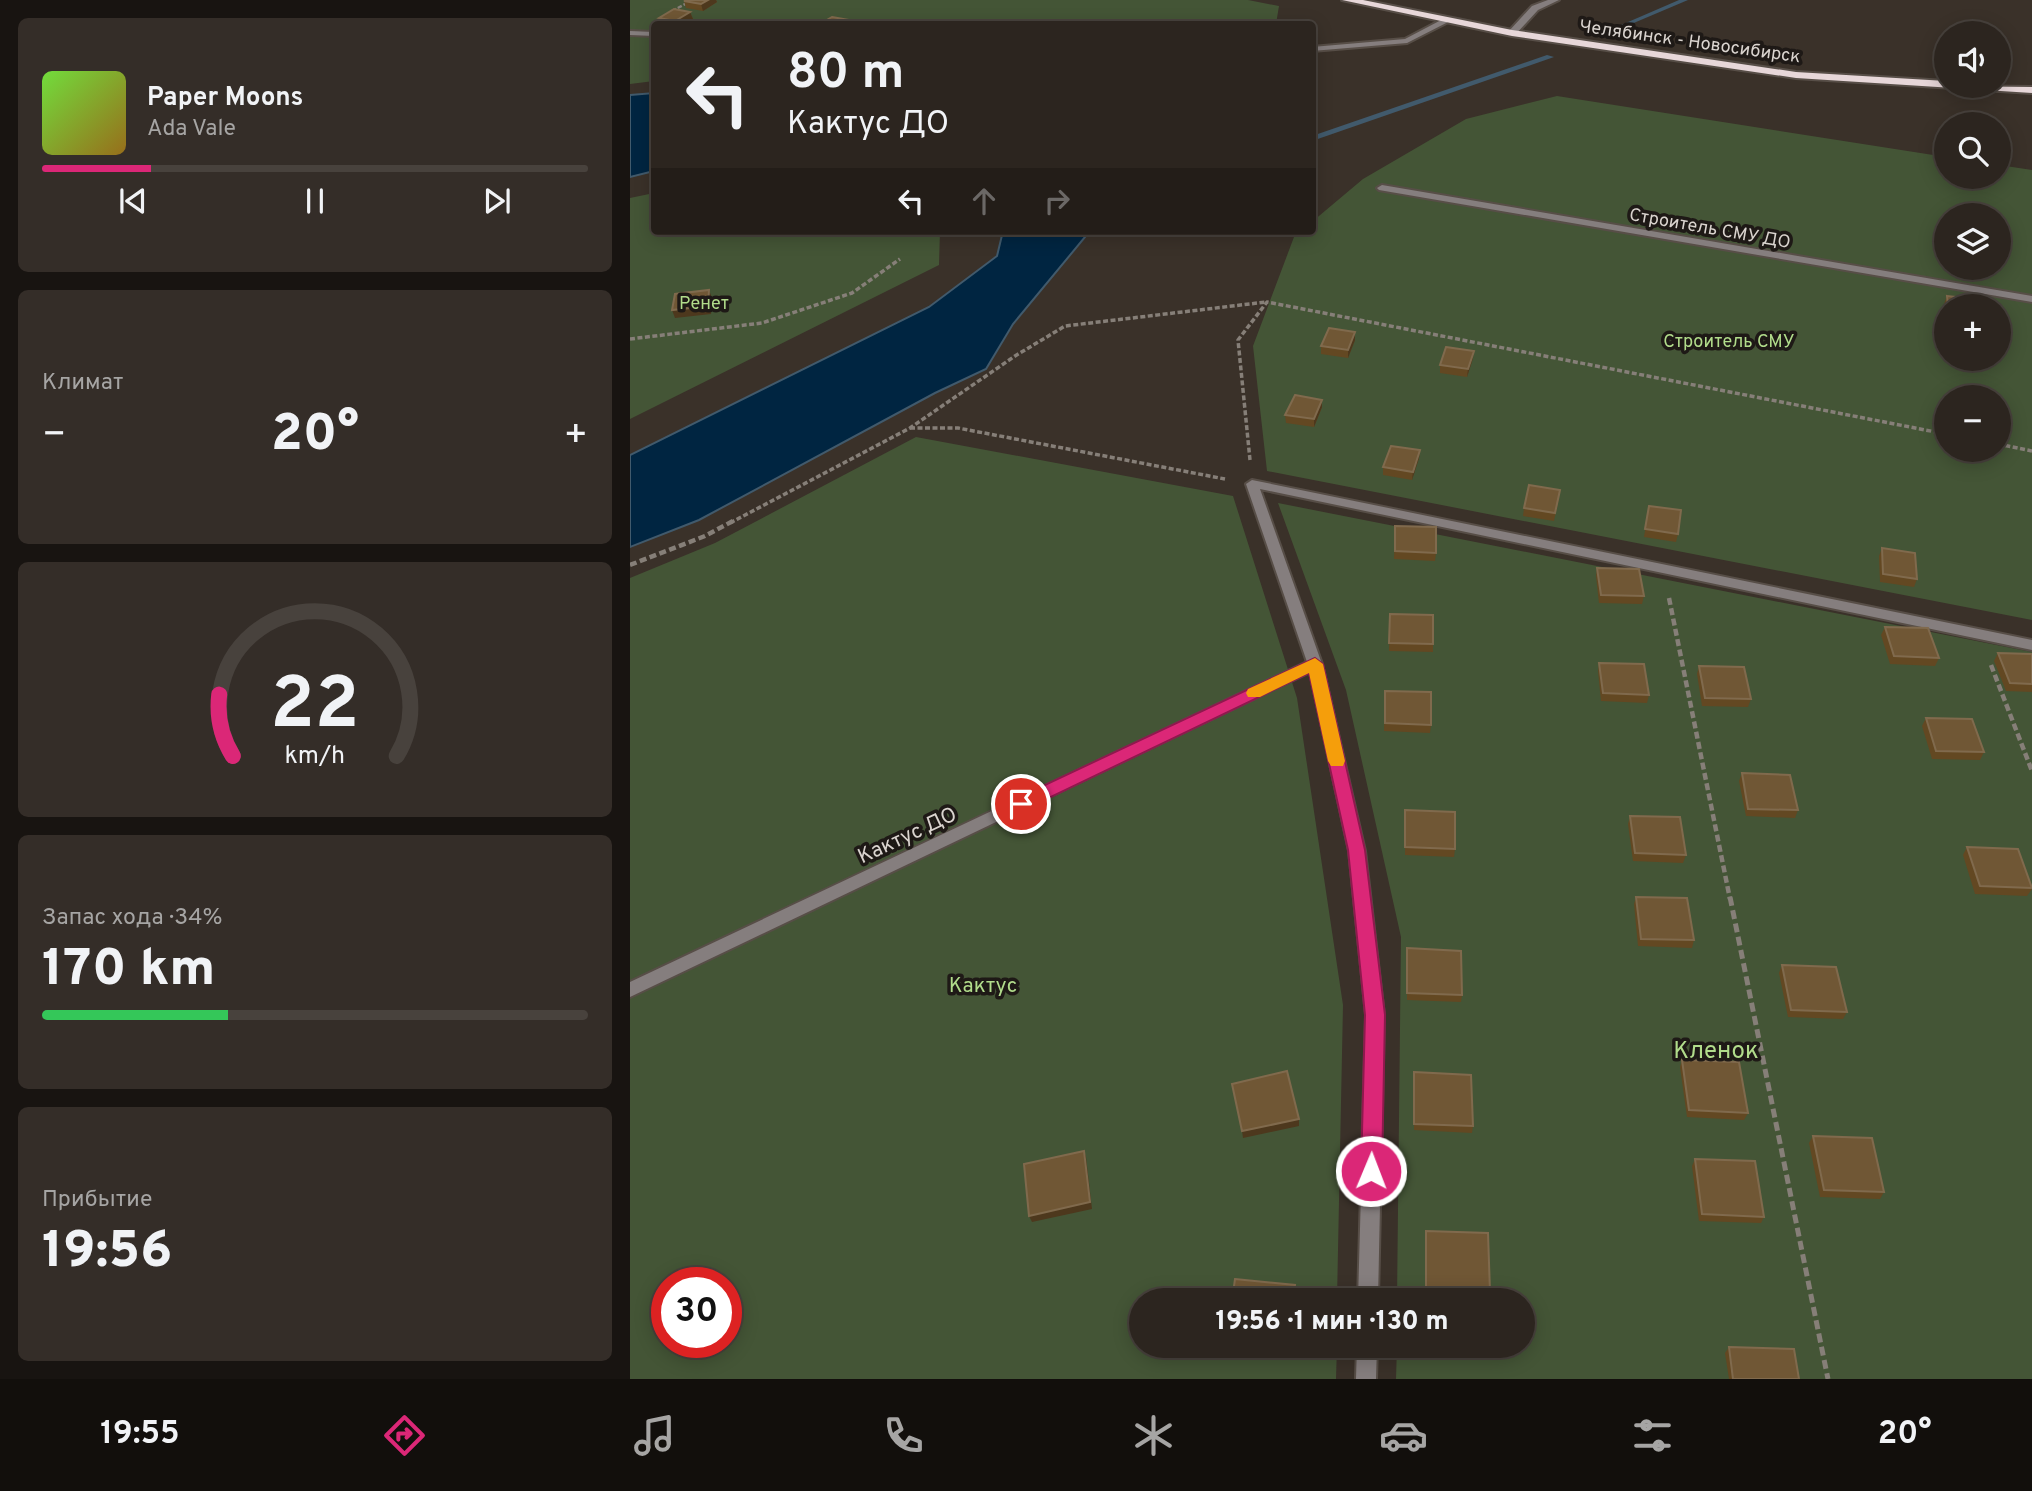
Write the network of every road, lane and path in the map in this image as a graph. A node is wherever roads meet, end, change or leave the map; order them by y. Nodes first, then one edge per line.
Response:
1 (1347, 0) edge
2 (1555, 0) edge
3 (1448, 20) junction
4 (630, 33) edge
5 (1512, 33) junction
6 (651, 34) edge
7 (1316, 49) edge
8 (2032, 90) edge
9 (1382, 188) dead end
10 (900, 259) dead end
11 (2032, 299) edge
12 (1267, 302) junction
13 (630, 339) edge
14 (910, 428) junction
15 (1934, 432) edge
16 (2011, 447) edge
17 (2032, 451) edge
18 (1252, 484) junction
19 (630, 565) edge
20 (1663, 569) junction
21 (1979, 635) junction
22 (2032, 645) edge
23 (1315, 664) junction
24 (2032, 771) edge
25 (630, 990) edge
26 (1368, 1288) edge
27 (1367, 1358) edge
28 (1366, 1379) edge
29 (1828, 1379) edge

1 - 3 highway, Челябинск - Новосибирск
2 - 5 street
3 - 5 highway, Челябинск - Новосибирск
3 - 7 street
4 - 6 street
5 - 8 highway, Челябинск - Новосибирск
9 - 11 street, Строитель СМУ ДО
10 - 13 path
12 - 14 path
12 - 15 path
12 - 18 path
14 - 18 path
14 - 19 path
16 - 17 path
18 - 20 street
18 - 23 street
20 - 21 street
20 - 29 path
21 - 22 street
21 - 24 path
23 - 25 street, Кактус ДО
23 - 26 street
27 - 28 street

